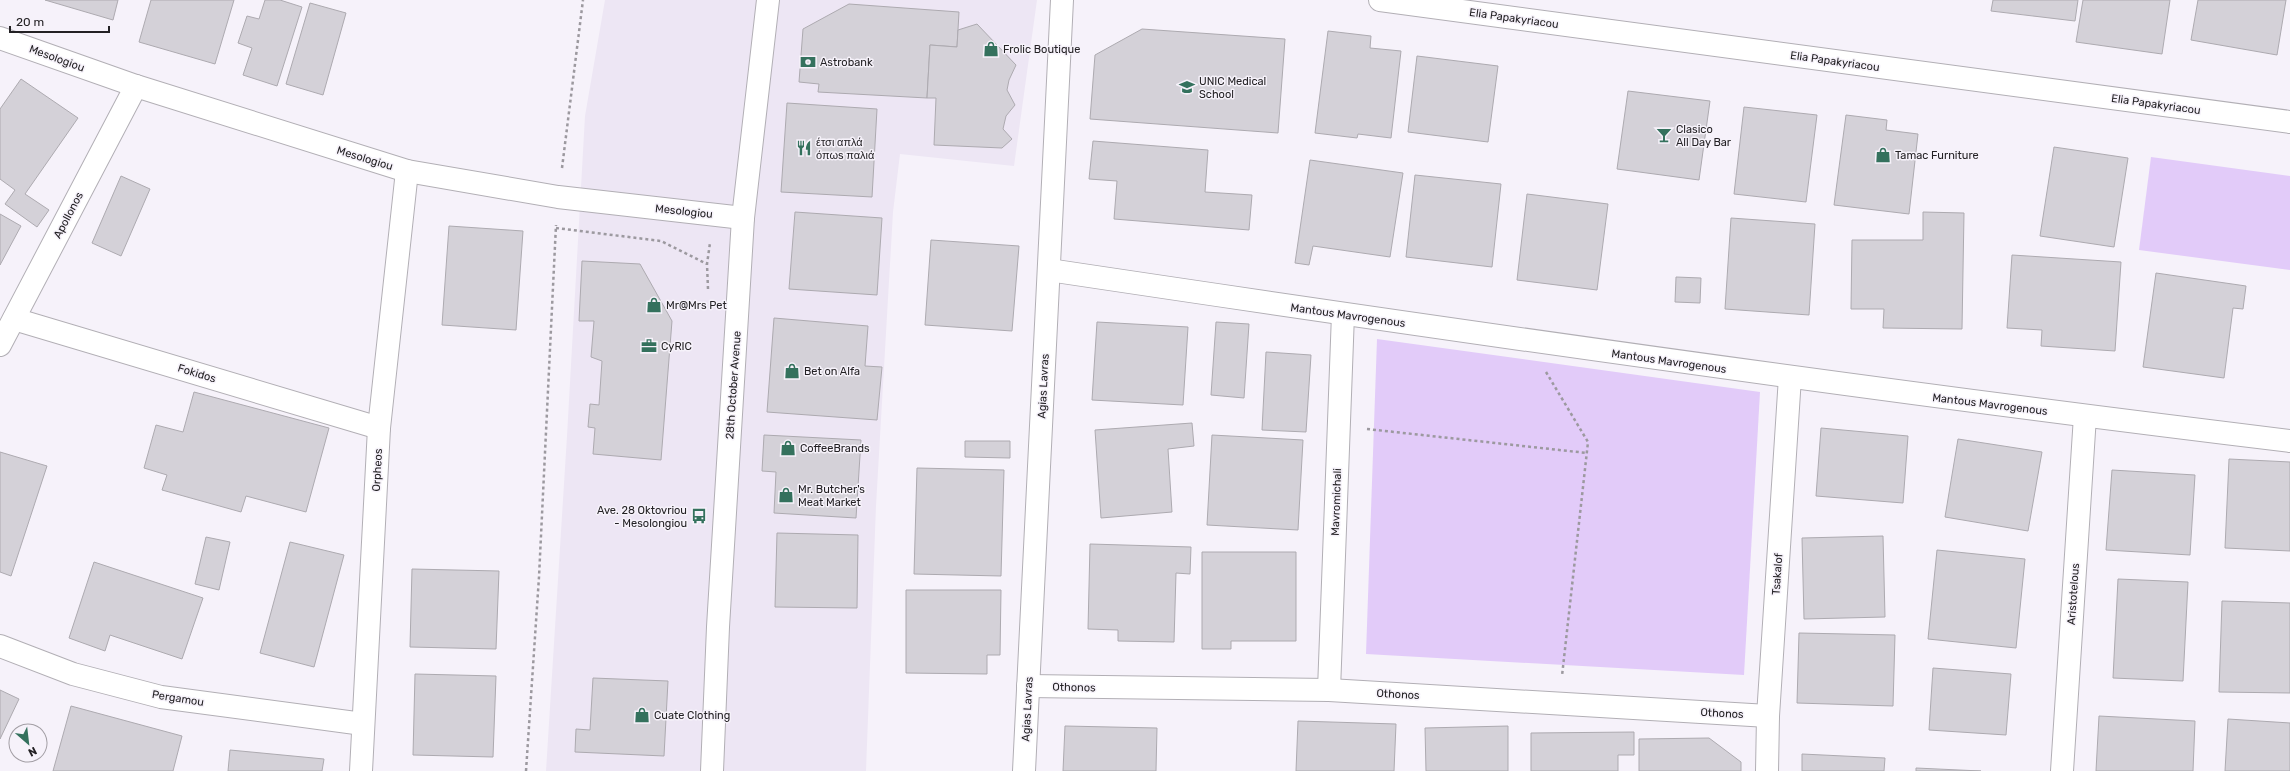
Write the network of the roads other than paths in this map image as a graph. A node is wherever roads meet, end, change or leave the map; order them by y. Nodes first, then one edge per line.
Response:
1 (768, 0) edge
2 (1062, 0) edge
3 (1390, 1) edge
4 (0, 38) edge
5 (136, 86) junction
6 (2290, 122) edge
7 (407, 170) junction
8 (744, 218) junction
9 (1049, 270) junction
10 (1343, 314) junction
11 (14, 319) junction
12 (0, 345) edge
13 (1790, 377) junction
14 (2085, 416) junction
15 (380, 428) junction
16 (2290, 441) edge
17 (0, 646) edge
18 (1028, 686) junction
19 (1329, 690) junction
20 (1768, 716) junction
21 (363, 724) junction
22 (361, 771) edge
23 (712, 771) edge
24 (1024, 771) edge
25 (1767, 771) edge
26 (2062, 771) edge

1 - 8 street, 28th October Avenue
2 - 9 street, Agias Lavras
3 - 6 street, Elia Papakyriacou
4 - 5 street, Mesologiou
5 - 7 street, Mesologiou
5 - 11 street, Apollonos
7 - 8 street, Mesologiou
7 - 15 street, Orpheos
8 - 23 street, 28th October Avenue
9 - 10 street, Mantous Mavrogenous
9 - 18 street, Agias Lavras
10 - 13 street, Mantous Mavrogenous
10 - 19 street, Mavromichali
11 - 12 street, Apollonos
11 - 15 street, Fokidos
13 - 14 street, Mantous Mavrogenous
13 - 20 street, Tsakalof
14 - 16 street, Mantous Mavrogenous
14 - 26 street, Aristotelous
15 - 21 street, Orpheos
17 - 21 street, Pergamou
18 - 19 street, Othonos
18 - 24 street, Agias Lavras
19 - 20 street, Othonos
20 - 25 street, Tsakalof
21 - 22 street, Orpheos

